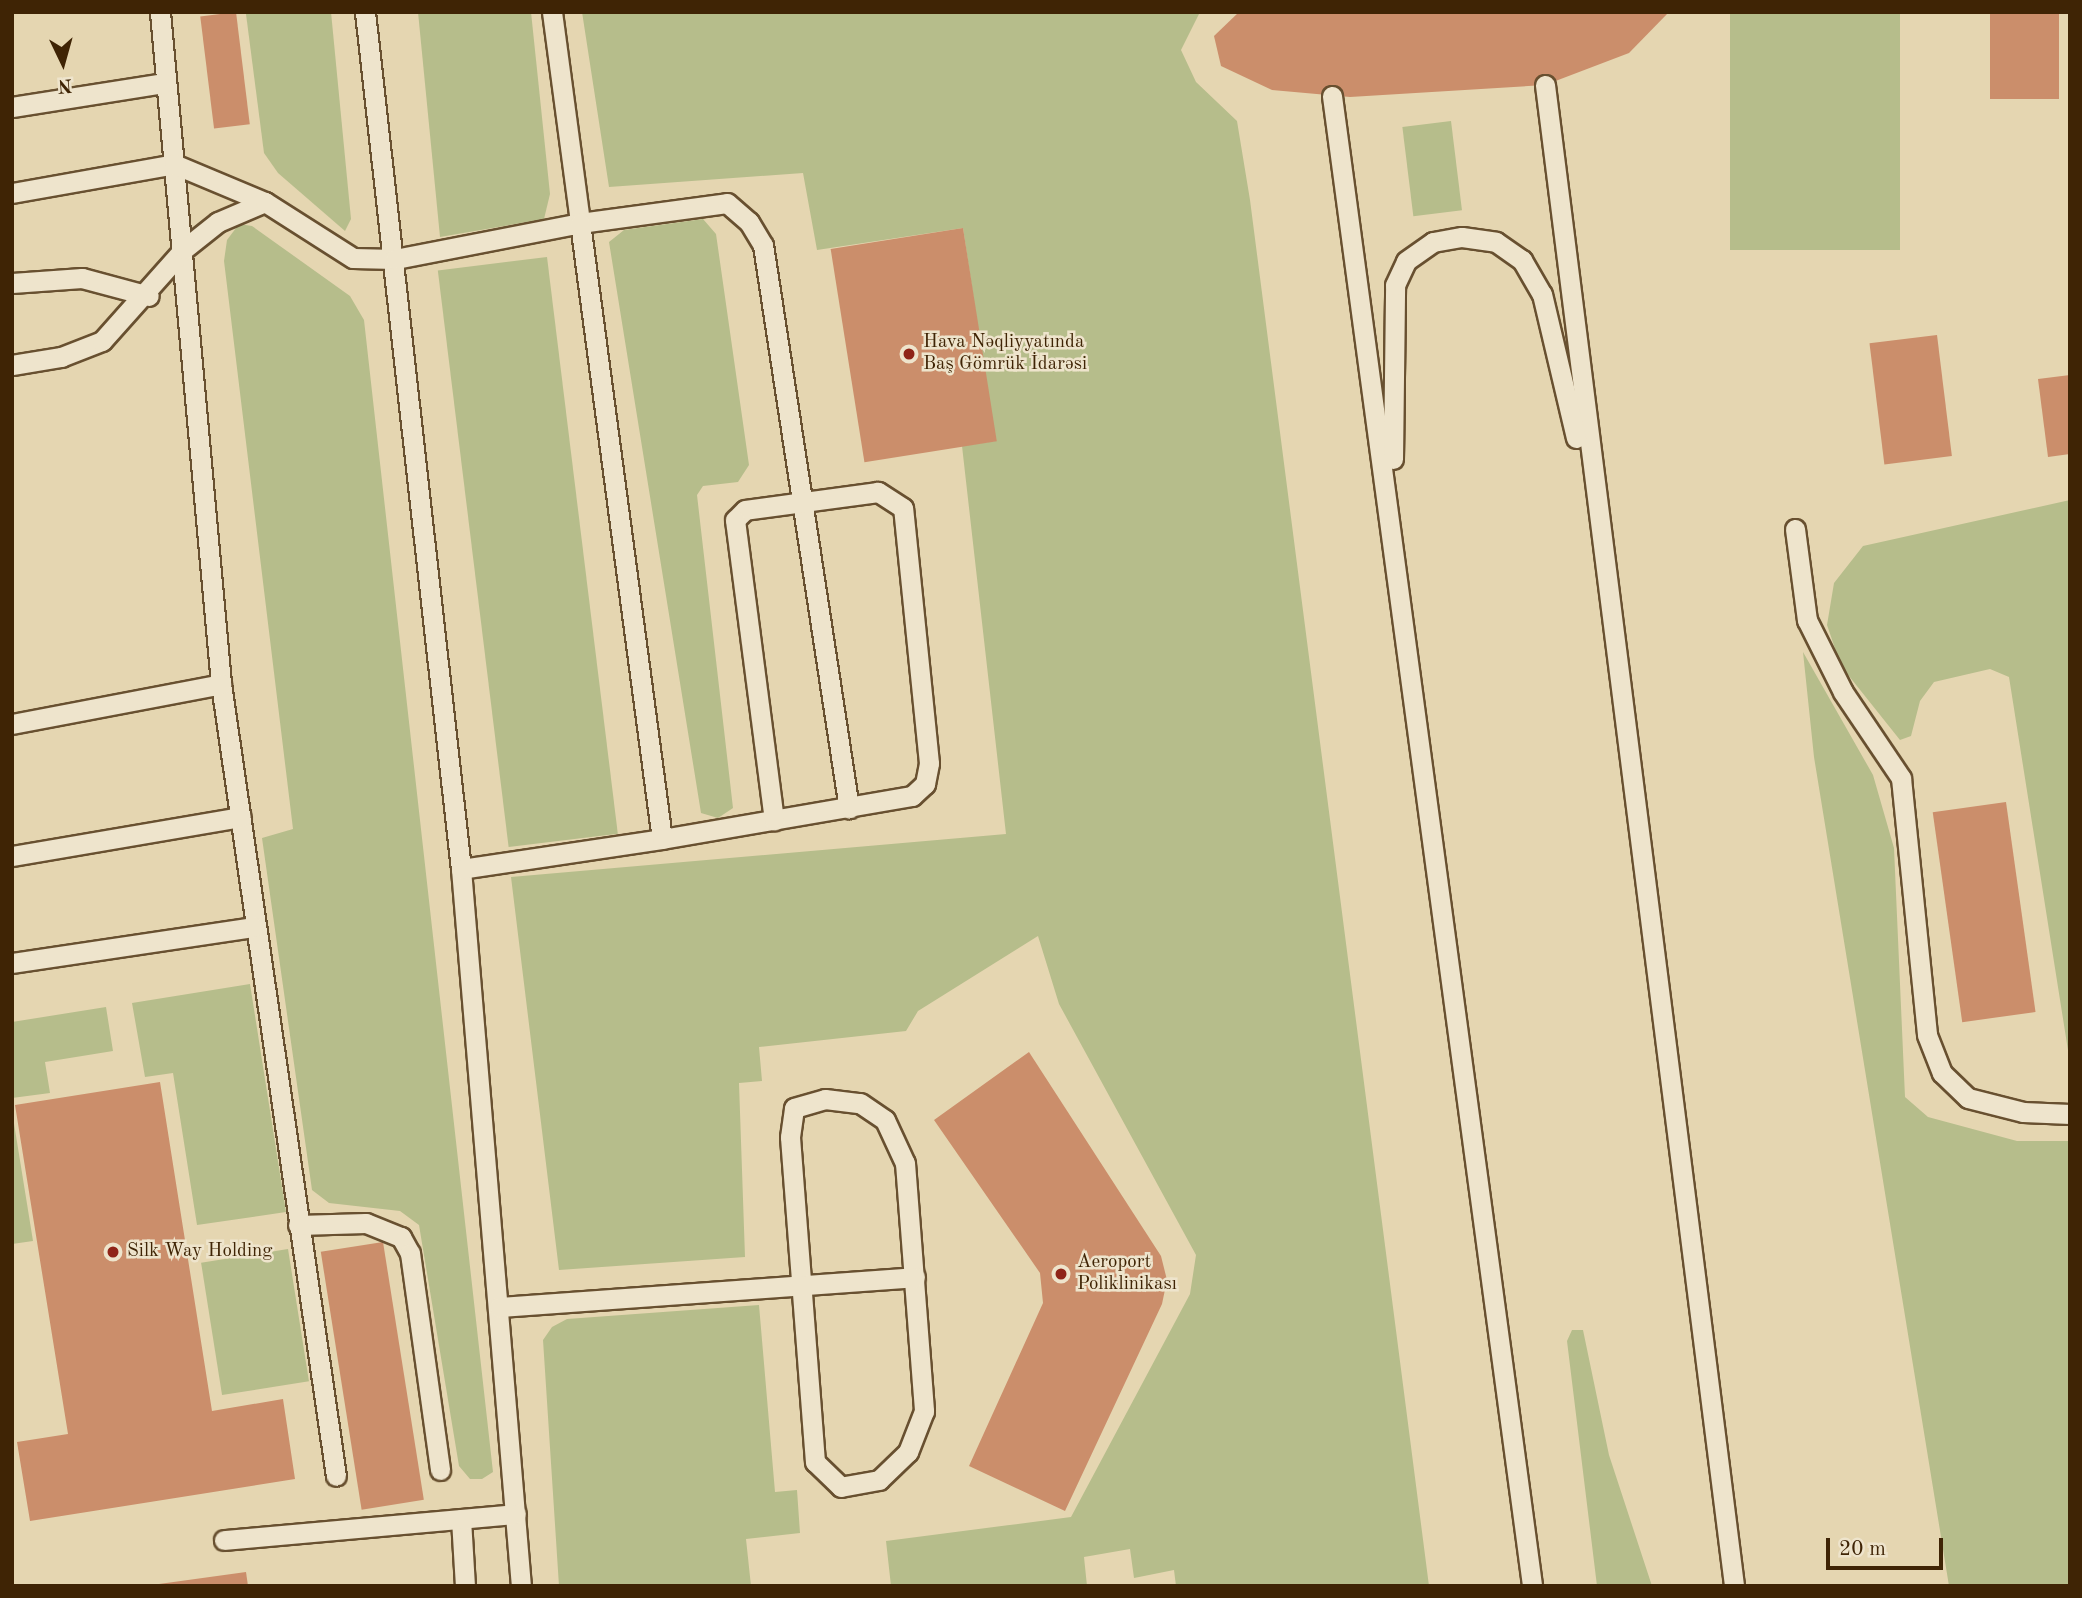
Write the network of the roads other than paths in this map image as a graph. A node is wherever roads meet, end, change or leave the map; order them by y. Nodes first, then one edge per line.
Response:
1 (160, 12) edge
2 (365, 12) edge
3 (552, 12) edge
4 (163, 83) junction
5 (1545, 85) dead end
6 (1332, 96) dead end
7 (12, 107) edge
8 (174, 164) junction
9 (12, 193) edge
10 (265, 202) junction
11 (580, 223) junction
12 (184, 250) junction
13 (395, 259) junction
14 (12, 283) edge
15 (149, 296) junction
16 (12, 365) edge
17 (802, 502) junction
18 (1597, 527) junction
19 (1795, 529) dead end
20 (1394, 545) junction
21 (221, 684) junction
22 (12, 724) edge
23 (849, 808) junction
24 (241, 817) junction
25 (774, 820) junction
26 (662, 839) junction
27 (12, 856) edge
28 (461, 869) junction
29 (253, 927) junction
30 (12, 963) edge
31 (2070, 1114) edge
32 (298, 1225) junction
33 (915, 1277) junction
34 (800, 1284) junction
35 (499, 1307) junction
36 (440, 1470) dead end
37 (337, 1476) dead end
38 (516, 1514) junction
39 (461, 1519) junction
40 (224, 1540) dead end
41 (465, 1586) edge
42 (521, 1586) edge
43 (1532, 1586) edge
44 (1734, 1586) edge

1 - 4 lane
2 - 13 lane
3 - 11 lane
4 - 7 lane
4 - 8 lane
5 - 18 lane
6 - 20 lane
8 - 9 lane
8 - 10 lane
8 - 12 lane
10 - 12 lane
10 - 13 lane
11 - 13 lane
11 - 17 lane
11 - 26 lane
12 - 15 lane
12 - 21 lane
13 - 28 lane
14 - 15 lane
15 - 16 lane
17 - 23 lane
17 - 23 lane
17 - 25 lane
18 - 20 lane
18 - 44 lane
19 - 31 lane
20 - 43 lane
21 - 22 lane
21 - 24 lane
23 - 25 lane
24 - 27 lane
24 - 29 lane
25 - 26 lane
26 - 28 lane
28 - 35 lane
29 - 30 lane
29 - 32 lane
32 - 36 lane
32 - 37 lane
33 - 34 lane
33 - 34 lane
33 - 34 lane
34 - 35 lane
35 - 38 lane
38 - 39 lane
38 - 42 lane
39 - 40 lane
39 - 41 lane

